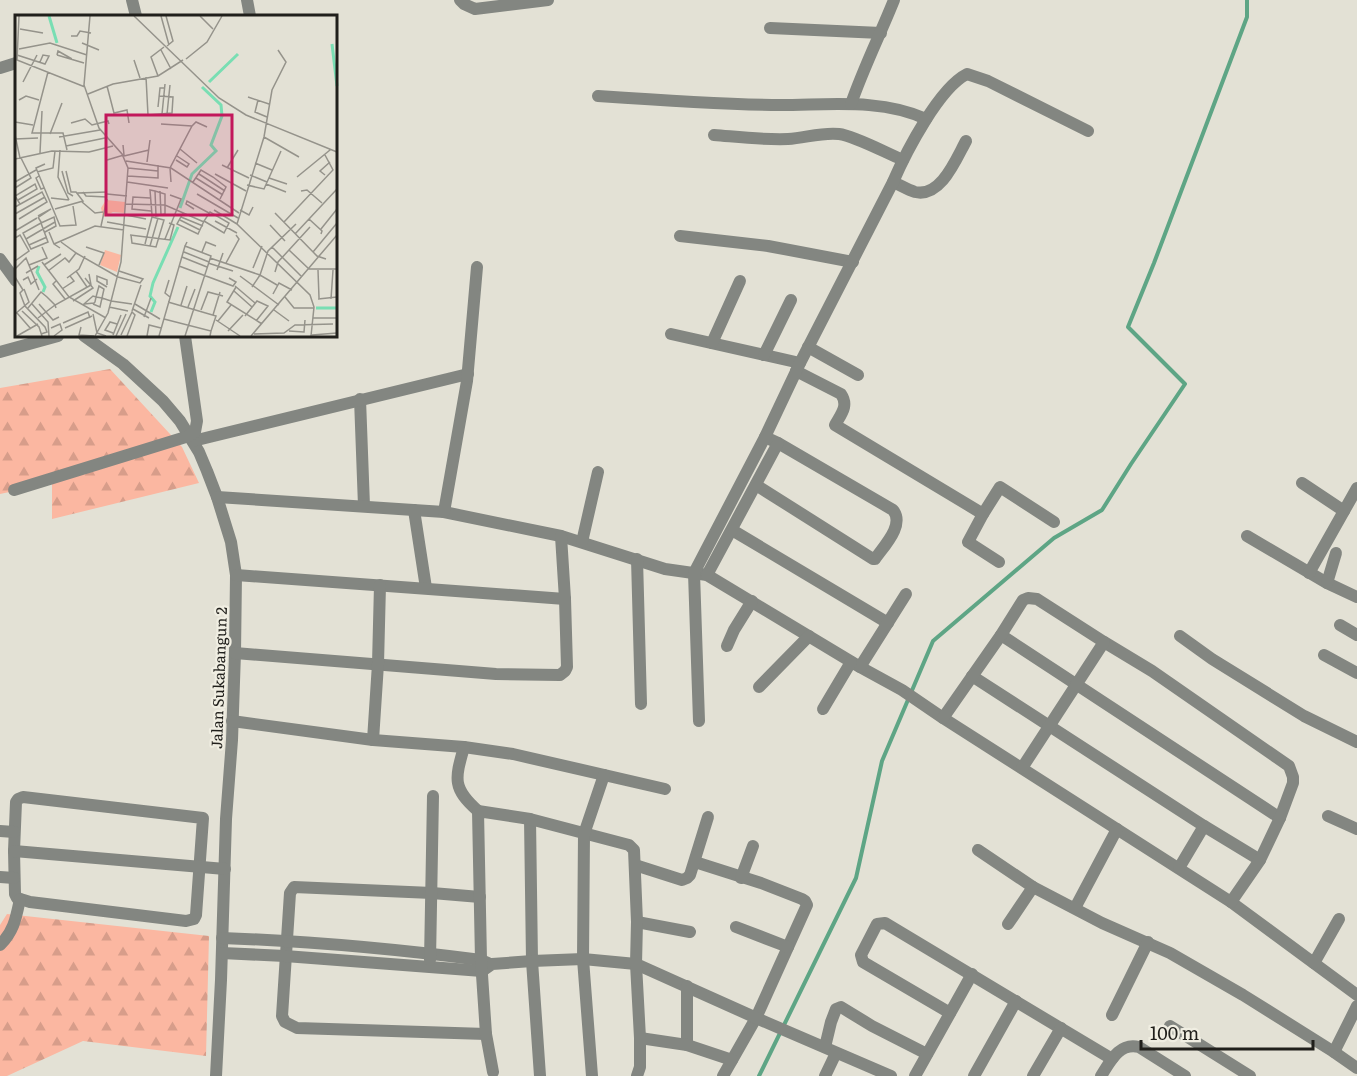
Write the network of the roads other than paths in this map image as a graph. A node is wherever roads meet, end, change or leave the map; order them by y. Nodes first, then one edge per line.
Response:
1 (132, 0) edge
2 (247, 0) edge
3 (460, 0) edge
4 (548, 0) edge
5 (894, 0) edge
6 (136, 15) edge
7 (250, 15) edge
8 (770, 28) dead end
9 (881, 33) junction
10 (15, 63) edge
11 (0, 68) edge
12 (598, 96) dead end
13 (851, 104) junction
14 (926, 119) junction
15 (1088, 131) dead end
16 (714, 135) dead end
17 (966, 141) dead end
18 (903, 160) junction
19 (894, 182) junction
20 (680, 236) dead end
21 (0, 259) edge
22 (853, 262) junction
23 (477, 267) dead end
24 (15, 279) edge
25 (740, 281) dead end
26 (791, 300) dead end
27 (671, 334) dead end
28 (51, 338) edge
29 (87, 338) edge
30 (185, 338) edge
31 (712, 344) junction
32 (808, 347) junction
33 (0, 352) edge
34 (764, 355) junction
35 (798, 367) junction
36 (468, 374) junction
37 (858, 375) dead end
38 (360, 399) junction
39 (765, 437) junction
40 (191, 439) junction
41 (778, 443) junction
42 (598, 472) dead end
43 (1302, 483) dead end
44 (756, 485) junction
45 (1357, 488) edge
46 (14, 490) dead end
47 (217, 497) junction
48 (364, 506) junction
49 (414, 510) junction
50 (1344, 511) junction
51 (444, 512) junction
52 (983, 514) junction
53 (1054, 522) dead end
54 (732, 530) junction
55 (561, 536) junction
56 (1248, 536) dead end
57 (582, 542) junction
58 (1336, 553) dead end
59 (637, 559) junction
60 (999, 562) dead end
61 (694, 573) junction
62 (1309, 573) junction
63 (236, 575) junction
64 (707, 575) junction
65 (1327, 583) junction
66 (380, 585) junction
67 (426, 588) junction
68 (906, 594) dead end
69 (1357, 597) edge
70 (565, 599) junction
71 (752, 602) junction
72 (888, 623) junction
73 (1340, 625) dead end
74 (1001, 635) junction
75 (1357, 635) edge
76 (808, 636) junction
77 (1180, 636) dead end
78 (1104, 642) junction
79 (728, 646) dead end
80 (235, 653) junction
81 (1324, 655) dead end
82 (378, 664) junction
83 (856, 665) junction
84 (1357, 673) edge
85 (972, 676) junction
86 (1077, 684) junction
87 (759, 687) dead end
88 (641, 704) dead end
89 (823, 709) dead end
90 (943, 718) junction
91 (232, 721) junction
92 (699, 721) dead end
93 (1050, 725) junction
94 (373, 740) junction
95 (1357, 742) edge
96 (464, 747) junction
97 (1022, 768) junction
98 (604, 775) junction
99 (665, 789) dead end
100 (433, 796) dead end
101 (478, 812) junction
102 (1328, 816) dead end
103 (708, 817) dead end
104 (203, 818) junction
105 (1280, 818) junction
106 (226, 819) junction
107 (530, 819) junction
108 (1204, 826) junction
109 (1117, 829) junction
110 (1357, 829) edge
111 (0, 831) edge
112 (15, 832) junction
113 (584, 834) junction
114 (753, 846) dead end
115 (978, 850) dead end
116 (14, 851) junction
117 (1260, 860) junction
118 (695, 862) junction
119 (635, 865) junction
120 (200, 868) junction
121 (1179, 868) junction
122 (225, 870) junction
123 (0, 877) edge
124 (15, 878) junction
125 (741, 878) junction
126 (1033, 886) junction
127 (432, 893) junction
128 (480, 897) junction
129 (20, 899) junction
130 (1231, 902) junction
131 (1075, 908) junction
132 (1339, 919) dead end
133 (637, 922) junction
134 (1008, 924) dead end
135 (736, 927) dead end
136 (690, 932) dead end
137 (222, 938) junction
138 (286, 940) junction
139 (1149, 942) junction
140 (0, 945) edge
141 (788, 947) junction
142 (222, 953) junction
143 (285, 956) junction
144 (583, 959) junction
145 (430, 960) junction
146 (532, 961) junction
147 (1314, 963) junction
148 (636, 964) junction
149 (485, 965) junction
150 (972, 974) junction
151 (687, 986) junction
152 (1355, 989) edge
153 (1016, 1001) junction
154 (1357, 1006) edge
155 (950, 1013) junction
156 (1112, 1016) dead end
157 (760, 1020) junction
158 (1170, 1026) dead end
159 (1061, 1028) junction
160 (486, 1034) junction
161 (640, 1038) junction
162 (687, 1045) junction
163 (827, 1049) junction
164 (1334, 1052) junction
165 (927, 1054) junction
166 (1112, 1059) junction
167 (732, 1060) junction
168 (1357, 1068) edge
169 (493, 1072) dead end
170 (216, 1076) edge
171 (540, 1076) edge
172 (592, 1076) edge
173 (636, 1076) edge
174 (723, 1076) edge
175 (825, 1076) edge
176 (891, 1076) edge
177 (915, 1076) edge
178 (974, 1076) edge
179 (1034, 1076) edge
180 (1101, 1076) edge
181 (1185, 1076) edge
182 (1250, 1076) edge

1 - 6 street
2 - 7 street
3 - 4 street
5 - 9 street
8 - 9 street
9 - 13 street
10 - 11 street
12 - 13 street
13 - 14 street
14 - 15 street
14 - 18 street
16 - 18 street
17 - 19 street
18 - 19 street
19 - 22 street
20 - 22 street
21 - 24 street
22 - 32 street
23 - 36 street
25 - 31 street
26 - 34 street
27 - 31 street
28 - 33 street
29 - 40 street, Jalan Sukabangun 2
30 - 40 street
31 - 34 street
32 - 35 street
32 - 37 street
34 - 35 street
35 - 39 street
35 - 52 street
36 - 38 street
36 - 51 street
38 - 40 street
38 - 48 street
39 - 41 street
39 - 61 street
40 - 46 street
40 - 47 street, Jalan Sukabangun 2
41 - 44 street
41 - 44 street
42 - 57 street
43 - 50 street
44 - 54 street
45 - 50 street
47 - 48 street
47 - 63 street, Jalan Sukabangun 2
48 - 49 street
49 - 51 street
49 - 67 street
50 - 62 street
51 - 55 street
52 - 53 street
52 - 60 street
54 - 64 street
54 - 72 street
55 - 57 street
55 - 70 street
56 - 62 street
57 - 59 street
58 - 65 street
59 - 61 street
59 - 88 street
61 - 64 street
61 - 92 street
62 - 65 street
63 - 66 street
63 - 80 street, Jalan Sukabangun 2
64 - 71 street
65 - 69 street
66 - 67 street
66 - 82 street
67 - 70 street
68 - 72 street
70 - 82 street
71 - 76 street
71 - 79 street
72 - 83 street
73 - 75 street
74 - 78 street
74 - 85 street
74 - 86 street
76 - 83 street
76 - 87 street
77 - 95 street
78 - 86 street
78 - 105 street
80 - 82 street
80 - 91 street, Jalan Sukabangun 2
81 - 84 street
82 - 94 street
83 - 89 street
83 - 90 street
85 - 90 street
85 - 93 street
86 - 93 street
86 - 105 street
90 - 97 street
91 - 94 street
91 - 106 street, Jalan Sukabangun 2
93 - 97 street
93 - 108 street
94 - 96 street
96 - 98 street
96 - 101 street
97 - 109 street
98 - 99 street
98 - 113 street
100 - 127 street
101 - 107 street
101 - 128 street
102 - 110 street
103 - 118 street
104 - 106 street
104 - 112 street
104 - 120 street
105 - 117 street
106 - 122 street, Jalan Sukabangun 2
107 - 113 street
107 - 146 street
108 - 117 street
108 - 121 street
109 - 121 street
109 - 131 street
111 - 112 street
112 - 116 street
113 - 119 street
113 - 144 street
114 - 125 street
115 - 126 street
116 - 120 street
116 - 124 street
117 - 130 street
118 - 119 street
118 - 125 street
119 - 133 street
120 - 122 street
120 - 129 street
121 - 130 street
122 - 137 street, Jalan Sukabangun 2
123 - 124 street
124 - 129 street
125 - 141 street
126 - 131 street
126 - 134 street
127 - 128 street
127 - 138 street
127 - 145 street
128 - 149 street
129 - 140 street
130 - 147 street
131 - 139 street
132 - 147 street
133 - 136 street
133 - 148 street
135 - 141 street
137 - 138 street
137 - 142 street, Jalan Sukabangun 2
138 - 143 street
138 - 145 street
139 - 156 street
139 - 164 street
141 - 157 street
142 - 143 street
142 - 170 street, Jalan Sukabangun 2
143 - 145 street
143 - 160 street
144 - 146 street
144 - 148 street
144 - 172 street
145 - 149 street
146 - 149 street
146 - 171 street
147 - 152 street
148 - 151 street
148 - 161 street
149 - 160 street
150 - 153 street
150 - 155 street
150 - 155 street
151 - 157 street
151 - 162 street
153 - 159 street
153 - 178 street
154 - 164 street
155 - 165 street
157 - 163 street
157 - 167 street
158 - 182 street
159 - 166 street
159 - 179 street
160 - 169 street
161 - 162 street
161 - 173 street
162 - 167 street
163 - 165 street
163 - 175 street
163 - 176 street
164 - 168 street
165 - 177 street
166 - 180 street
166 - 181 street
167 - 174 street

